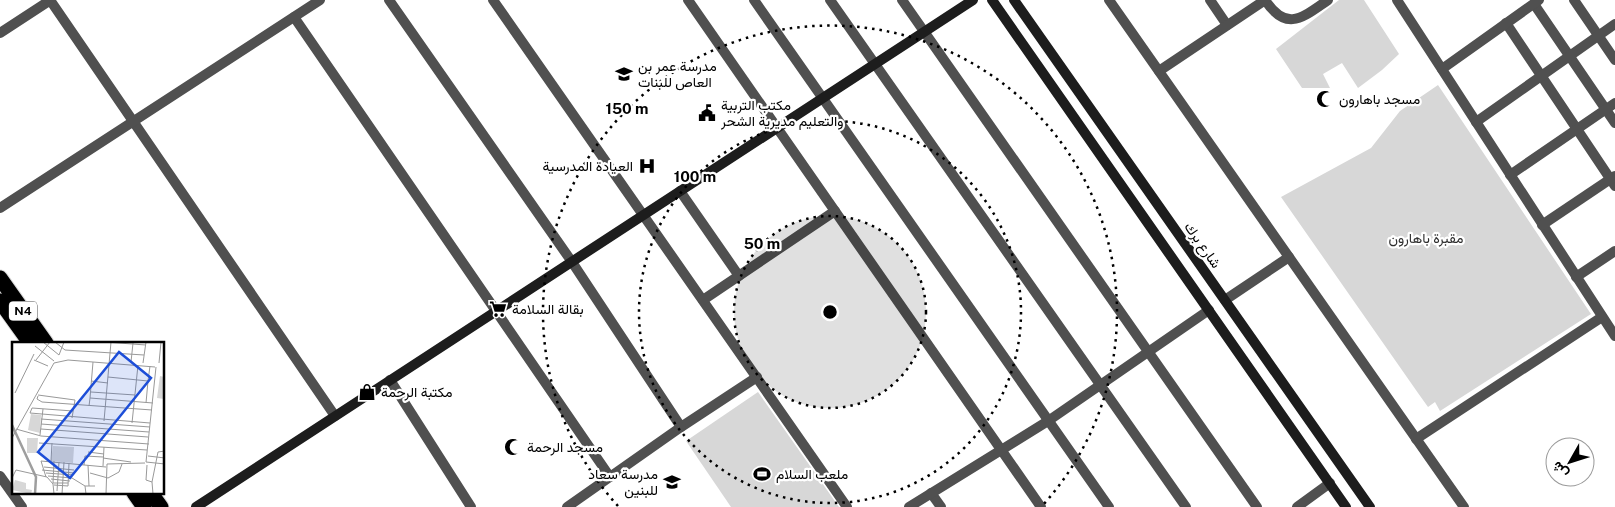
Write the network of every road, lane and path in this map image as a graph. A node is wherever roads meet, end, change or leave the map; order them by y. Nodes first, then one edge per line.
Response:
1 (50, 0) edge
2 (320, 0) edge
3 (389, 0) edge
4 (492, 0) edge
5 (688, 0) edge
6 (754, 0) edge
7 (830, 0) edge
8 (902, 0) edge
9 (973, 0) edge
10 (992, 0) edge
11 (1014, 0) edge
12 (1109, 0) edge
13 (1210, 0) edge
14 (1265, 0) edge
15 (1328, 0) edge
16 (1397, 0) edge
17 (1574, 0) edge
18 (1537, 2) edge
19 (294, 17) junction
20 (1506, 23) junction
21 (1615, 24) edge
22 (1227, 25) junction
23 (924, 32) junction
24 (0, 33) edge
25 (1599, 36) junction
26 (1570, 56) junction
27 (1615, 60) edge
28 (875, 64) junction
29 (1442, 69) junction
30 (1159, 70) junction
31 (1542, 76) junction
32 (823, 98) junction
33 (1615, 103) edge
34 (1606, 109) junction
35 (133, 122) junction
36 (1476, 122) junction
37 (1615, 123) edge
38 (776, 128) junction
39 (1577, 129) junction
40 (1510, 175) junction
41 (1613, 180) edge
42 (680, 191) junction
43 (0, 208) edge
44 (835, 211) junction
45 (644, 215) junction
46 (1542, 225) junction
47 (1615, 251) edge
48 (1289, 258) junction
49 (572, 262) junction
50 (739, 276) junction
51 (1576, 277) junction
52 (0, 278) edge
53 (703, 300) junction
54 (1225, 300) junction
55 (2, 308) edge
56 (1209, 310) junction
57 (496, 311) junction
58 (1602, 317) junction
59 (1613, 330) edge
60 (29, 342) edge
61 (45, 342) edge
62 (1148, 353) junction
63 (757, 377) junction
64 (390, 380) junction
65 (1101, 386) junction
66 (335, 416) junction
67 (1048, 421) junction
68 (681, 427) junction
69 (1416, 439) junction
70 (1001, 450) junction
71 (0, 476) edge
72 (610, 478) junction
73 (1330, 484) junction
74 (12, 493) edge
75 (931, 493) junction
76 (13, 494) edge
77 (135, 494) edge
78 (152, 494) edge
79 (22, 507) edge
80 (144, 507) edge
81 (161, 507) edge
82 (196, 507) edge
83 (471, 507) edge
84 (567, 507) edge
85 (847, 507) edge
86 (909, 507) edge
87 (941, 507) edge
88 (1041, 507) edge
89 (1109, 507) edge
90 (1186, 507) edge
91 (1257, 507) edge
92 (1297, 507) edge
93 (1346, 507) edge
94 (1370, 507) edge
95 (1464, 507) edge

1 - 24 street
1 - 35 street
2 - 19 street
3 - 49 street
4 - 45 street
5 - 38 street
6 - 32 street
7 - 28 street
8 - 23 street
9 - 23 main road
10 - 56 main road
11 - 54 main road, شارع برك
12 - 30 street
13 - 22 street
14 - 15 street
14 - 22 street
16 - 29 street
17 - 25 street
18 - 20 street
18 - 26 street
19 - 35 street
19 - 57 street
20 - 29 street
20 - 31 street
21 - 25 street
22 - 30 street
23 - 28 main road
23 - 62 street
25 - 26 street
25 - 27 street
26 - 31 street
26 - 34 street
28 - 32 main road
28 - 65 street
29 - 36 street
30 - 48 street
31 - 36 street
31 - 39 street
32 - 38 main road
32 - 67 street
33 - 34 street
34 - 37 street
34 - 39 street
35 - 43 street
35 - 66 street
36 - 40 street
38 - 42 main road
38 - 44 street
39 - 40 street
39 - 41 street
40 - 46 street
41 - 46 street
42 - 45 main road
42 - 50 street
44 - 50 street
44 - 70 street
45 - 49 main road
45 - 53 street
46 - 51 street
47 - 51 street
48 - 54 street
48 - 69 street
49 - 57 main road
49 - 68 street
50 - 53 street
51 - 58 street
52 - 61 highway, N4
53 - 63 street
54 - 94 main road, شارع برك
55 - 60 highway, N4
56 - 62 street
56 - 73 main road
57 - 64 main road
57 - 72 street
58 - 59 street
58 - 69 street
62 - 65 street
62 - 91 street
63 - 68 street
63 - 85 street
64 - 66 main road
64 - 83 street
65 - 67 street
65 - 90 street
66 - 82 main road
67 - 70 street
67 - 89 street
68 - 72 street
69 - 95 street
70 - 75 street
70 - 88 street
71 - 74 street
72 - 84 street
73 - 92 street
73 - 93 main road
75 - 86 street
75 - 87 street
76 - 79 street
77 - 80 highway
78 - 81 highway

